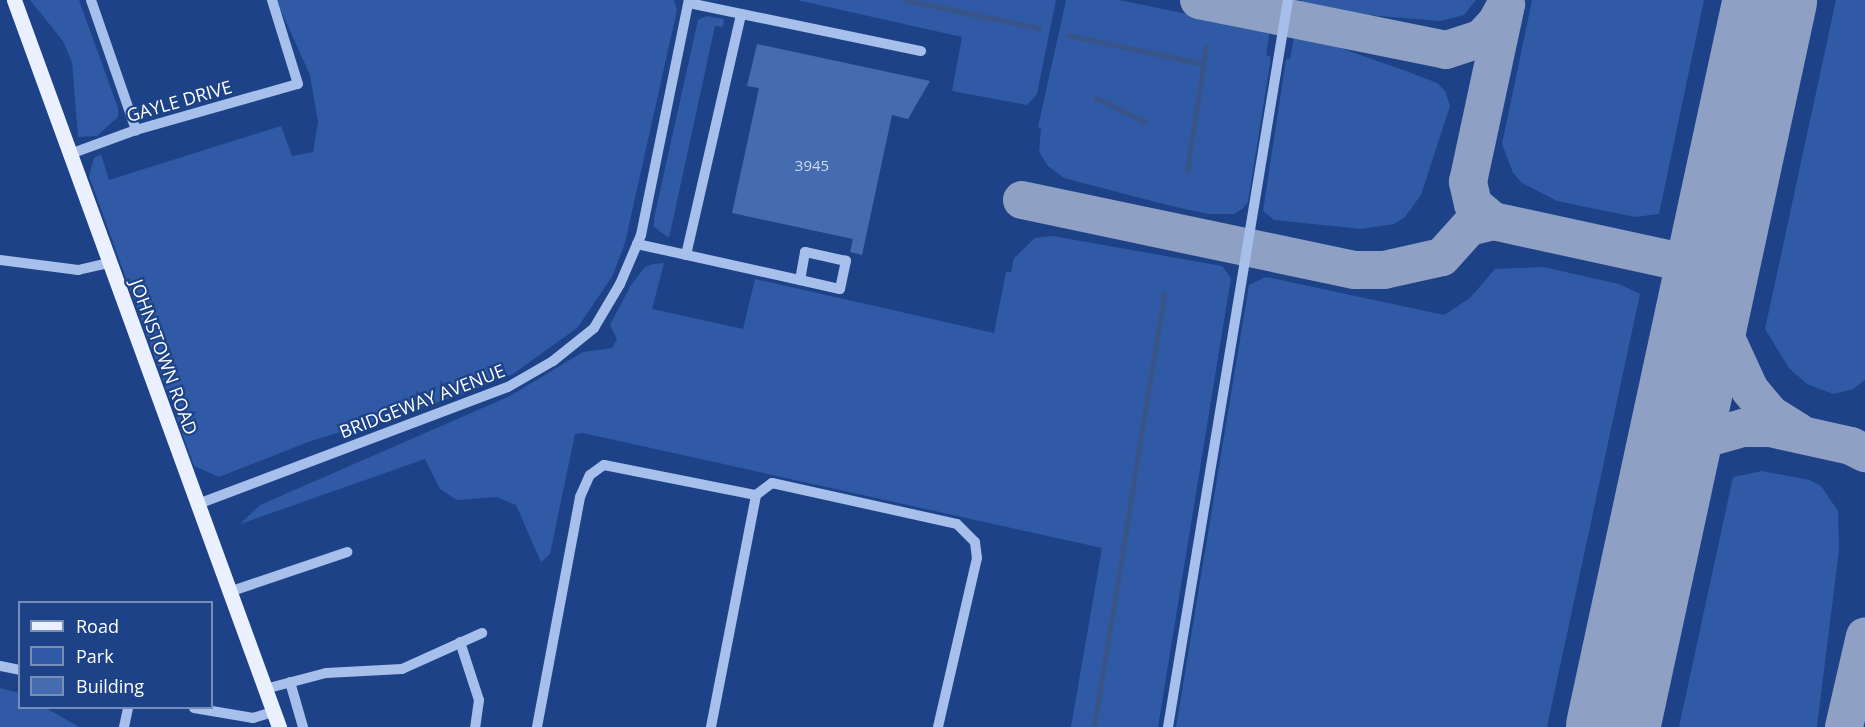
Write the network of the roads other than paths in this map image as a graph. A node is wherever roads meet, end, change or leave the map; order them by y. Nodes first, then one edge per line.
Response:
1 (14, 0) edge
2 (91, 0) edge
3 (272, 0) edge
4 (1288, 0) edge
5 (689, 1) edge
6 (741, 14) junction
7 (921, 51) dead end
8 (136, 130) junction
9 (70, 154) junction
10 (637, 244) junction
11 (686, 255) junction
12 (0, 260) edge
13 (109, 263) junction
14 (800, 280) junction
15 (756, 495) junction
16 (198, 504) junction
17 (347, 552) dead end
18 (230, 592) junction
19 (482, 633) dead end
20 (460, 642) junction
21 (0, 666) edge
22 (18, 670) edge
23 (290, 682) junction
24 (265, 689) junction
25 (128, 709) edge
26 (200, 709) edge
27 (273, 712) junction
28 (123, 727) edge
29 (279, 727) edge
30 (303, 727) edge
31 (475, 727) edge
32 (537, 727) edge
33 (711, 727) edge
34 (938, 727) edge
35 (1168, 727) edge

1 - 9 main road, JOHNSTOWN ROAD
2 - 8 street
3 - 8 street, GAYLE DRIVE
4 - 35 street
5 - 6 street
5 - 10 street, BRIDGEWAY AVENUE
6 - 7 street
6 - 11 street
8 - 9 street, GAYLE DRIVE
9 - 13 main road, JOHNSTOWN ROAD
10 - 11 street
10 - 16 street, BRIDGEWAY AVENUE
11 - 14 street
12 - 13 street
13 - 16 main road, JOHNSTOWN ROAD
14 - 14 street
15 - 32 street
15 - 33 street
15 - 34 street
16 - 18 main road, JOHNSTOWN ROAD
17 - 18 street
18 - 24 main road, JOHNSTOWN ROAD
19 - 20 street
20 - 23 street
20 - 31 street
21 - 22 street
23 - 24 street
23 - 30 street
24 - 27 main road, JOHNSTOWN ROAD
25 - 28 street
26 - 27 street
27 - 29 main road, JOHNSTOWN ROAD

